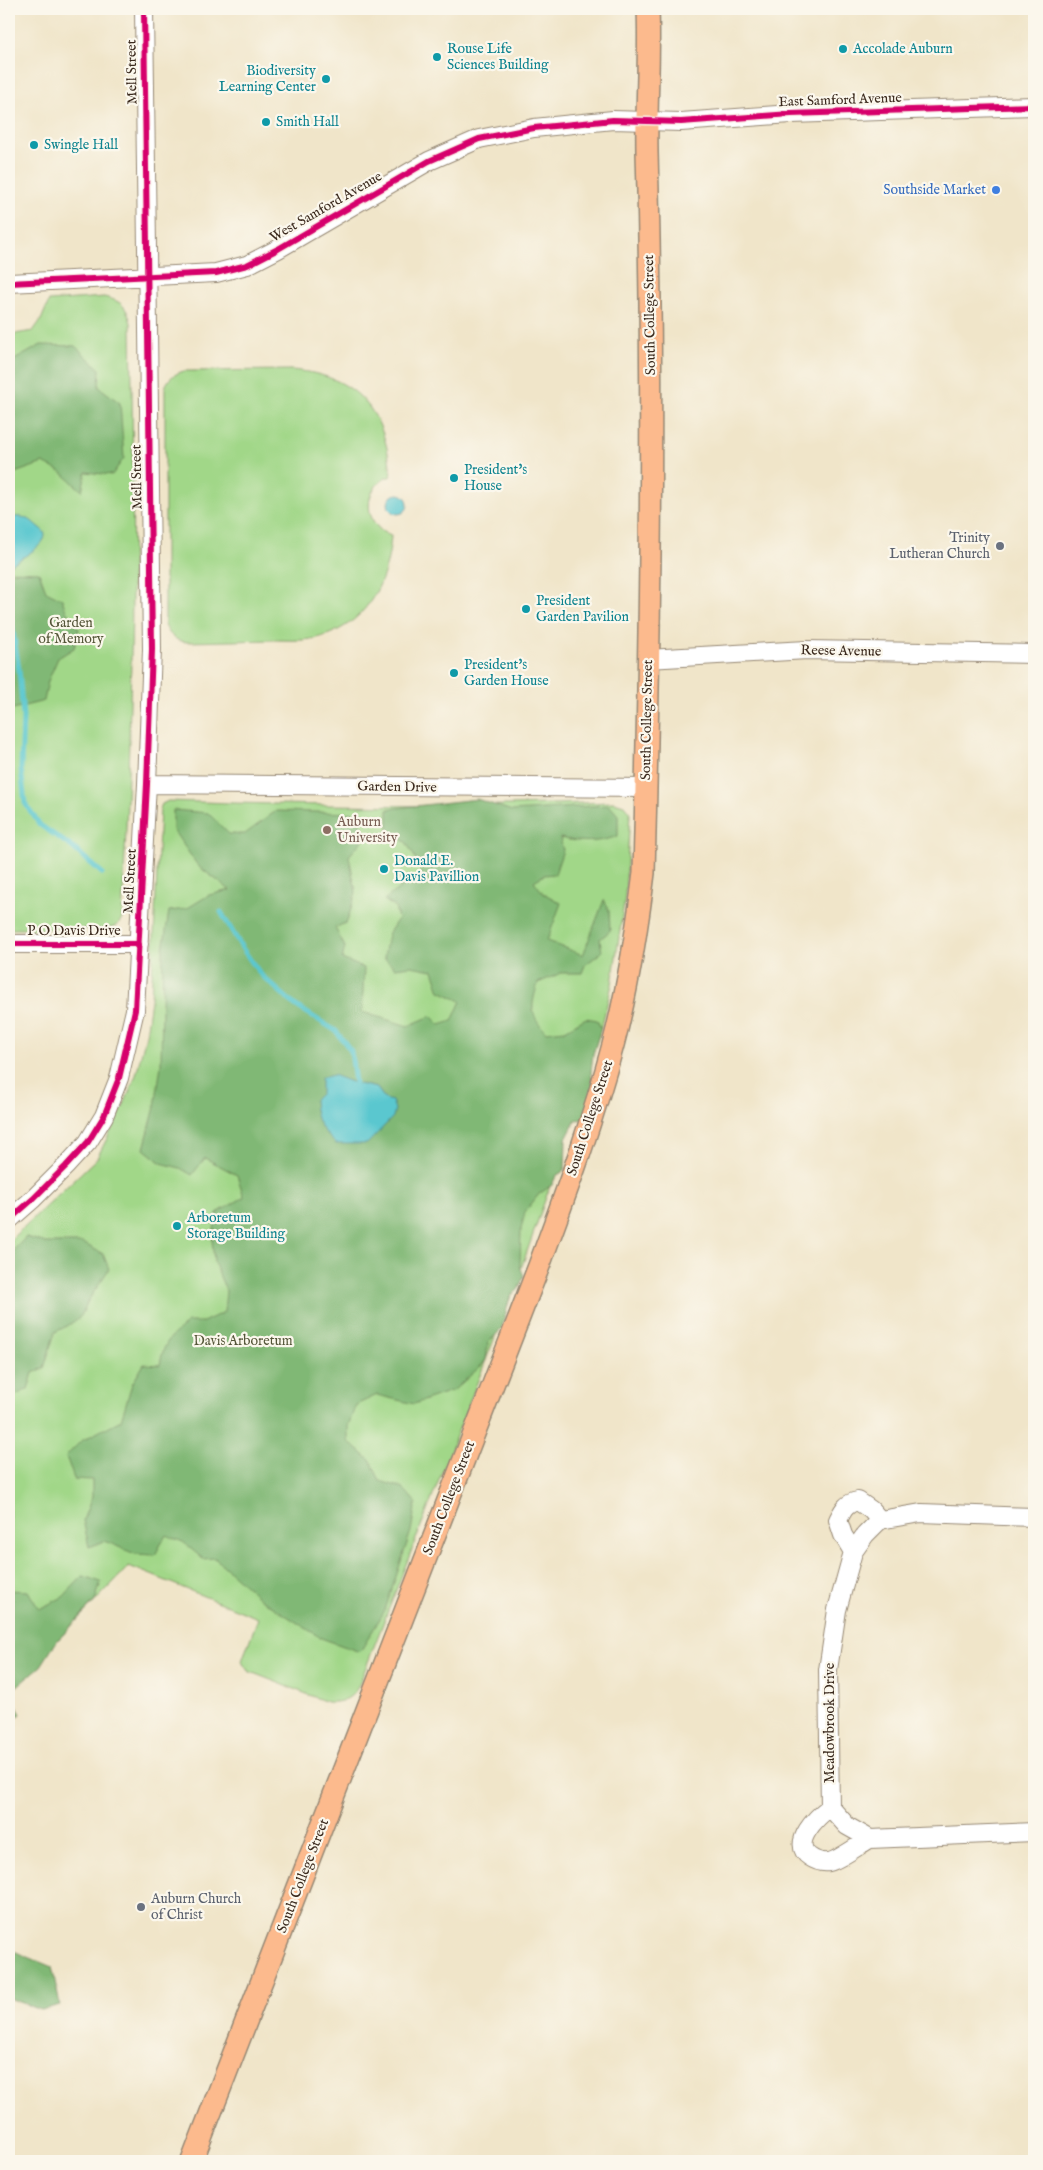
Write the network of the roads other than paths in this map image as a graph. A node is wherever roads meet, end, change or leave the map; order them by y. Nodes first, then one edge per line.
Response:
1 (144, 9) edge
2 (648, 9) edge
3 (1034, 106) edge
4 (647, 121) junction
5 (146, 278) junction
6 (9, 283) edge
7 (1034, 654) edge
8 (648, 659) junction
9 (148, 784) junction
10 (646, 788) junction
11 (9, 944) edge
12 (138, 944) junction
13 (9, 1220) edge
14 (1034, 1517) edge
15 (880, 1520) junction
16 (854, 1552) junction
17 (830, 1806) junction
18 (1034, 1832) edge
19 (870, 1839) junction
20 (192, 2161) edge

1 - 5 street, Mell Street
2 - 4 main road, South College Street
3 - 4 street, East Samford Avenue
4 - 5 street, West Samford Avenue
4 - 8 main road, South College Street
5 - 6 street, West Samford Avenue
5 - 9 street, Mell Street
7 - 8 street, Reese Avenue
8 - 10 main road, South College Street
9 - 10 street, Garden Drive
9 - 12 street, Mell Street
10 - 20 main road, South College Street
11 - 12 street, P O Davis Drive
12 - 13 street, Mell Street
14 - 15 street
15 - 16 street, Meadowbrook Drive
15 - 16 street
16 - 17 street, Meadowbrook Drive
17 - 19 street
17 - 19 street
18 - 19 street

